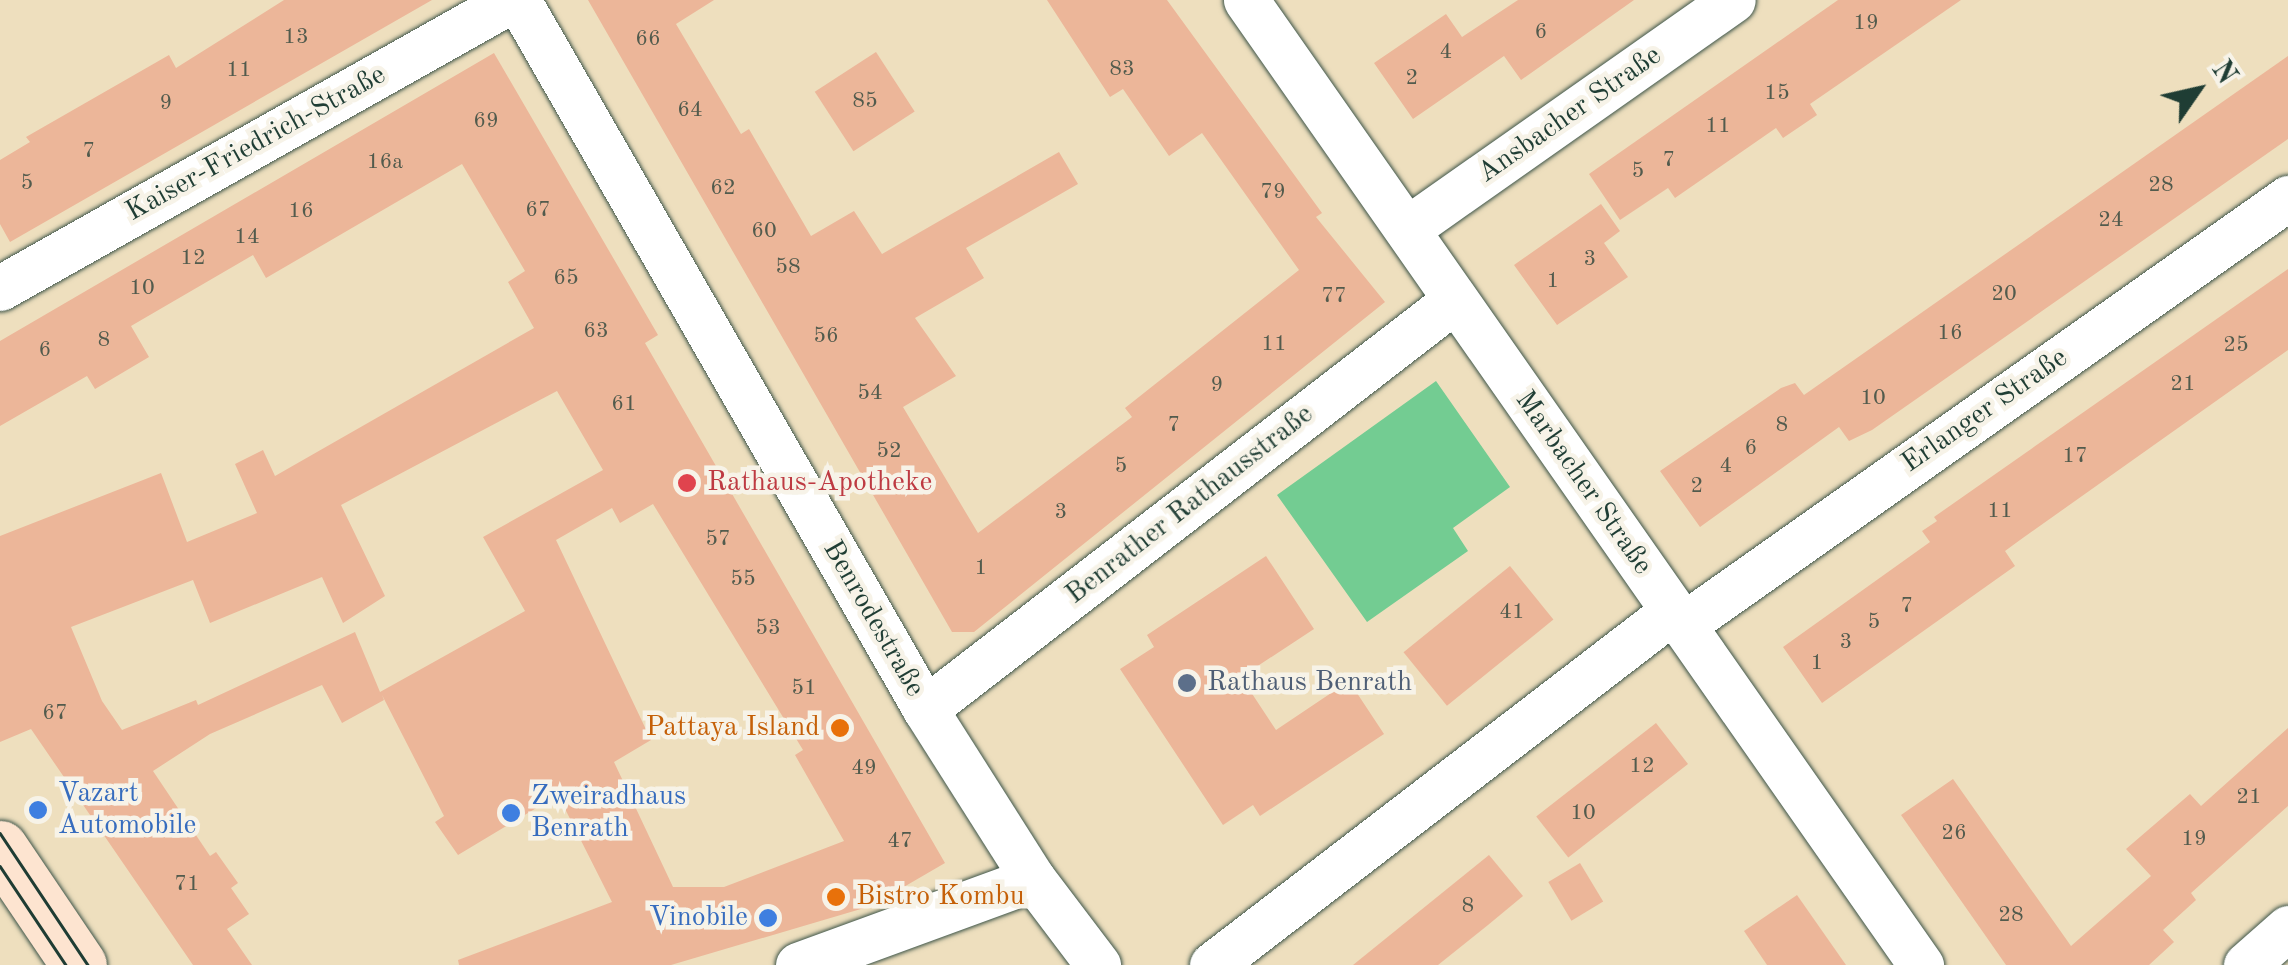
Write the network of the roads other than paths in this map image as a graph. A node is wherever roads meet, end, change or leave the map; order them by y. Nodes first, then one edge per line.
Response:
1 (515, 0) edge
2 (1246, 0) edge
3 (1733, 0) edge
4 (2288, 198) edge
5 (1407, 230) junction
6 (0, 288) edge
7 (1455, 300) junction
8 (1678, 618) junction
9 (925, 709) junction
10 (0, 848) edge
11 (1033, 879) junction
12 (2288, 928) edge
13 (79, 965) edge
14 (798, 965) edge
15 (1098, 965) edge
16 (1212, 965) edge
17 (1921, 965) edge
18 (2246, 965) edge

1 - 6 street, Kaiser-Friedrich-Straße
1 - 9 street, Benrodestraße
2 - 5 street, Marbacher Straße
3 - 5 street, Ansbacher Straße
4 - 8 street, Erlanger Straße
5 - 7 street, Marbacher Straße
7 - 8 street, Marbacher Straße
7 - 9 street, Benrather Rathausstraße
8 - 16 street
8 - 17 street, Marbacher Straße
9 - 11 street, Benrodestraße
10 - 13 main road
11 - 14 street
11 - 15 street, Benrodestraße
12 - 18 street

